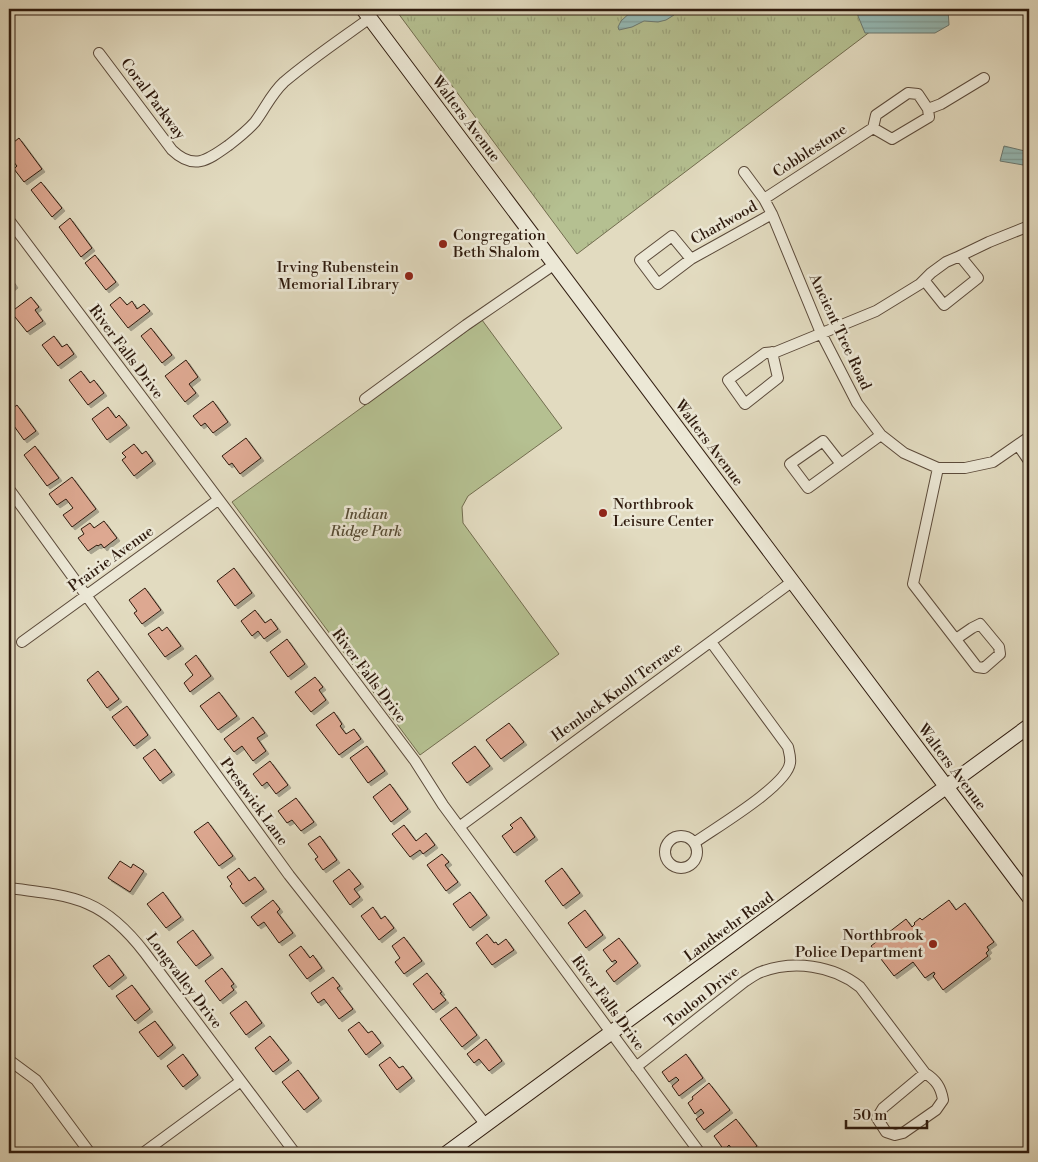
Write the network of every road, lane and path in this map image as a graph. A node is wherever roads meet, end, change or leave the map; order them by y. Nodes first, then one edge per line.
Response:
1 (367, 13) edge
2 (99, 52) dead end
3 (984, 78) dead end
4 (928, 109) junction
5 (873, 128) junction
6 (744, 172) dead end
7 (764, 199) junction
8 (772, 214) junction
9 (9, 220) edge
10 (1029, 226) edge
11 (960, 256) junction
12 (691, 259) junction
13 (555, 264) junction
14 (924, 280) junction
15 (821, 333) junction
16 (772, 352) junction
17 (365, 399) dead end
18 (881, 435) junction
19 (1029, 437) edge
20 (1018, 445) junction
21 (1029, 461) edge
22 (841, 464) junction
23 (938, 468) junction
24 (9, 489) edge
25 (218, 500) junction
26 (793, 581) junction
27 (86, 596) junction
28 (956, 639) junction
29 (22, 642) dead end
30 (712, 642) junction
31 (1029, 726) edge
32 (947, 787) junction
33 (458, 827) junction
34 (694, 843) dead end
35 (9, 888) edge
36 (1029, 897) edge
37 (612, 1033) junction
38 (9, 1060) edge
39 (636, 1067) junction
40 (925, 1073) junction
41 (240, 1081) junction
42 (486, 1125) junction
43 (90, 1153) edge
44 (143, 1153) edge
45 (295, 1153) edge
46 (447, 1153) edge
47 (700, 1153) edge

1 - 2 street, Coral Parkway
1 - 13 main road, Walters Avenue
3 - 4 street
4 - 5 street
4 - 5 street, Cobblestone
5 - 7 street, Cobblestone
6 - 7 street, Ancient Tree Road
7 - 8 street, Ancient Tree Road
8 - 12 street, Charlwood
8 - 15 street, Ancient Tree Road
9 - 25 street, River Falls Drive
10 - 11 street
11 - 14 street
11 - 14 street
12 - 12 street, Charlwood
13 - 17 street
13 - 26 main road, Walters Avenue
14 - 15 street
15 - 16 street
15 - 18 street, Ancient Tree Road
16 - 16 street
18 - 22 street
18 - 23 street, Ancient Tree Road
19 - 20 street, Ancient Tree Road
20 - 21 street
20 - 23 street, Ancient Tree Road
22 - 22 street
23 - 28 street
24 - 27 street, Prestwick Lane
25 - 27 street, Prairie Avenue
25 - 33 street, River Falls Drive
26 - 30 street, Hemlock Knoll Terrace
26 - 32 main road, Walters Avenue
27 - 29 street, Prairie Avenue
27 - 42 street, Prestwick Lane
28 - 28 street
30 - 33 street, Hemlock Knoll Terrace
30 - 34 street
31 - 32 main road, Landwehr Road
32 - 36 main road, Walters Avenue
32 - 37 main road, Landwehr Road
33 - 37 street, River Falls Drive
35 - 41 street, Longvalley Drive
37 - 39 street, River Falls Drive
37 - 42 main road, Landwehr Road
38 - 43 street
39 - 40 street, Toulon Drive
39 - 47 street, River Falls Drive
40 - 40 street, Toulon Drive
41 - 44 street
41 - 45 street, Longvalley Drive
42 - 46 main road, Landwehr Road

